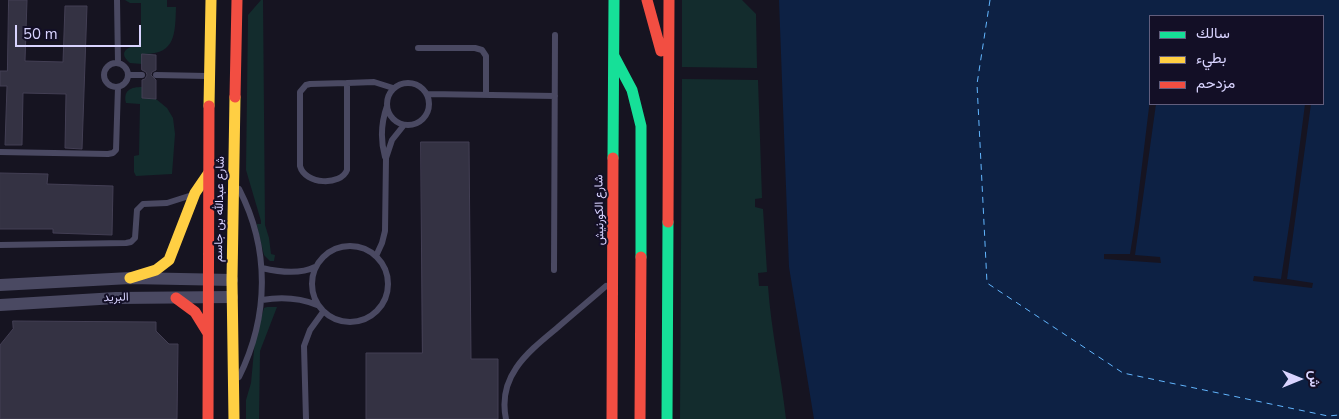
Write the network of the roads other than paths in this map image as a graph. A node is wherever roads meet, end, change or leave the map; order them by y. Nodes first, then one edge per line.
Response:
1 (116, 0) edge
2 (211, 0) edge
3 (237, 0) edge
4 (614, 0) edge
5 (647, 0) edge
6 (669, 0) edge
7 (555, 35) dead end
8 (418, 48) dead end
9 (614, 56) junction
10 (118, 63) junction
11 (668, 74) junction
12 (128, 75) junction
13 (142, 75) dead end
14 (156, 76) dead end
15 (211, 76) junction
16 (347, 83) junction
17 (118, 87) junction
18 (393, 88) junction
19 (428, 94) junction
20 (486, 95) junction
21 (555, 96) junction
22 (387, 106) junction
23 (404, 125) junction
24 (0, 152) edge
25 (386, 158) junction
26 (208, 174) junction
27 (234, 178) junction
28 (195, 193) junction
29 (0, 245) edge
30 (376, 256) junction
31 (315, 267) junction
32 (262, 268) junction
33 (554, 270) dead end
34 (130, 278) junction
35 (208, 279) junction
36 (232, 280) junction
37 (614, 280) junction
38 (0, 285) edge
39 (208, 297) junction
40 (232, 297) junction
41 (176, 298) junction
42 (262, 300) junction
43 (0, 305) edge
44 (317, 305) junction
45 (323, 312) junction
46 (208, 333) junction
47 (233, 389) junction
48 (208, 419) edge
49 (234, 419) edge
50 (306, 419) edge
51 (506, 419) edge
52 (612, 419) edge
53 (640, 419) edge
54 (667, 419) edge

1 - 10 lane
2 - 15 main road, شارع عبدالله بن جاسم
3 - 27 main road, شارع عبدالله بن جاسم
4 - 9 main road, شارع الكورنيش
5 - 11 main road
6 - 11 main road
7 - 21 lane
8 - 20 lane
9 - 37 main road, شارع الكورنيش
9 - 53 main road
10 - 12 lane
10 - 17 lane
11 - 54 main road
12 - 13 lane
12 - 17 lane
14 - 15 lane
15 - 26 main road, شارع عبدالله بن جاسم
16 - 16 lane
16 - 18 lane
17 - 24 lane
18 - 19 lane
18 - 22 lane
19 - 20 lane
19 - 23 lane
20 - 21 lane
21 - 33 lane
22 - 23 lane
22 - 25 lane
23 - 25 lane
25 - 30 lane
26 - 28 main road
26 - 35 main road, شارع عبدالله بن جاسم
27 - 32 lane
27 - 36 main road, شارع عبدالله بن جاسم
28 - 29 lane
28 - 34 main road
30 - 31 lane
30 - 45 lane
31 - 32 lane
31 - 44 lane
32 - 42 lane
34 - 35 street, البريد
34 - 38 street, البريد
35 - 36 street, البريد
35 - 39 main road, شارع عبدالله بن جاسم
36 - 40 main road, شارع عبدالله بن جاسم
37 - 51 lane
37 - 52 main road, شارع الكورنيش
39 - 40 street, البريد
39 - 41 street, البريد
39 - 46 main road, شارع عبدالله بن جاسم
40 - 47 main road, شارع عبدالله بن جاسم
41 - 43 street, البريد
41 - 46 main road
42 - 44 lane
42 - 47 lane
44 - 45 lane
45 - 50 lane
46 - 48 main road, شارع عبدالله بن جاسم
47 - 49 main road, شارع عبدالله بن جاسم

